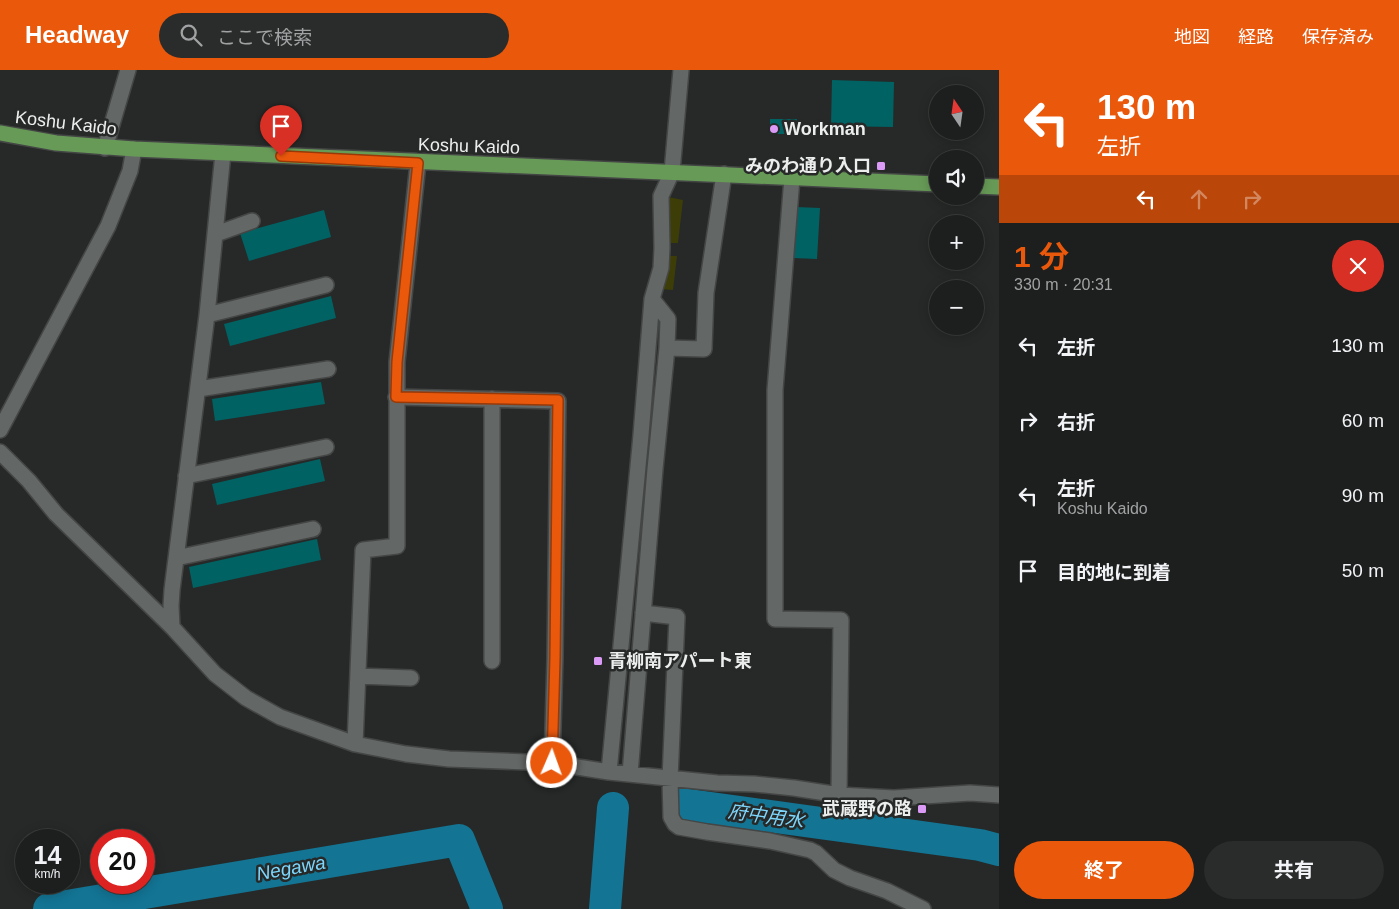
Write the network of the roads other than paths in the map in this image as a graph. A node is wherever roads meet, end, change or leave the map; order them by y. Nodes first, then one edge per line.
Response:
1 (128, 70) edge
2 (681, 70) edge
3 (0, 134) edge
4 (105, 148) junction
5 (134, 149) junction
6 (223, 153) junction
7 (418, 163) junction
8 (672, 172) junction
9 (724, 174) junction
10 (792, 178) junction
11 (929, 184) edge
12 (984, 186) edge
13 (999, 187) edge
14 (252, 221) dead end
15 (216, 234) junction
16 (326, 285) dead end
17 (652, 298) junction
18 (207, 315) junction
19 (667, 348) junction
20 (328, 369) dead end
21 (198, 389) junction
22 (396, 397) junction
23 (492, 399) junction
24 (0, 430) edge
25 (326, 447) dead end
26 (0, 452) edge
27 (638, 467) junction
28 (655, 469) junction
29 (186, 476) junction
30 (313, 529) dead end
31 (176, 558) junction
32 (643, 613) junction
33 (172, 627) junction
34 (492, 661) dead end
35 (358, 676) junction
36 (411, 678) dead end
37 (355, 744) junction
38 (552, 763) junction
39 (609, 772) junction
40 (630, 774) junction
41 (670, 778) junction
42 (839, 795) junction
43 (999, 795) edge
44 (923, 909) edge

1 - 4 street
2 - 8 street
3 - 4 main road, Koshu Kaido
4 - 5 main road, Koshu Kaido
5 - 6 main road, Koshu Kaido
5 - 24 street
6 - 7 main road, Koshu Kaido
6 - 15 street
7 - 8 main road, Koshu Kaido
7 - 22 street
8 - 9 main road, Koshu Kaido
8 - 17 street
9 - 10 main road, Koshu Kaido
9 - 19 street
10 - 11 main road, Koshu Kaido
10 - 42 street
12 - 13 main road
14 - 15 street
15 - 18 street
16 - 18 street
17 - 19 street
17 - 27 street
18 - 21 street
19 - 28 street
20 - 21 street
21 - 29 street
22 - 23 street
22 - 35 street
23 - 34 street
23 - 38 street
25 - 29 street
26 - 33 street
27 - 28 street
27 - 39 street
28 - 32 street
29 - 31 street
30 - 31 street
31 - 33 street
32 - 40 street
32 - 41 street
33 - 37 street
35 - 36 street
35 - 37 street
37 - 38 street
38 - 39 street
39 - 40 street
40 - 41 street
41 - 42 street
41 - 44 street
42 - 43 street

